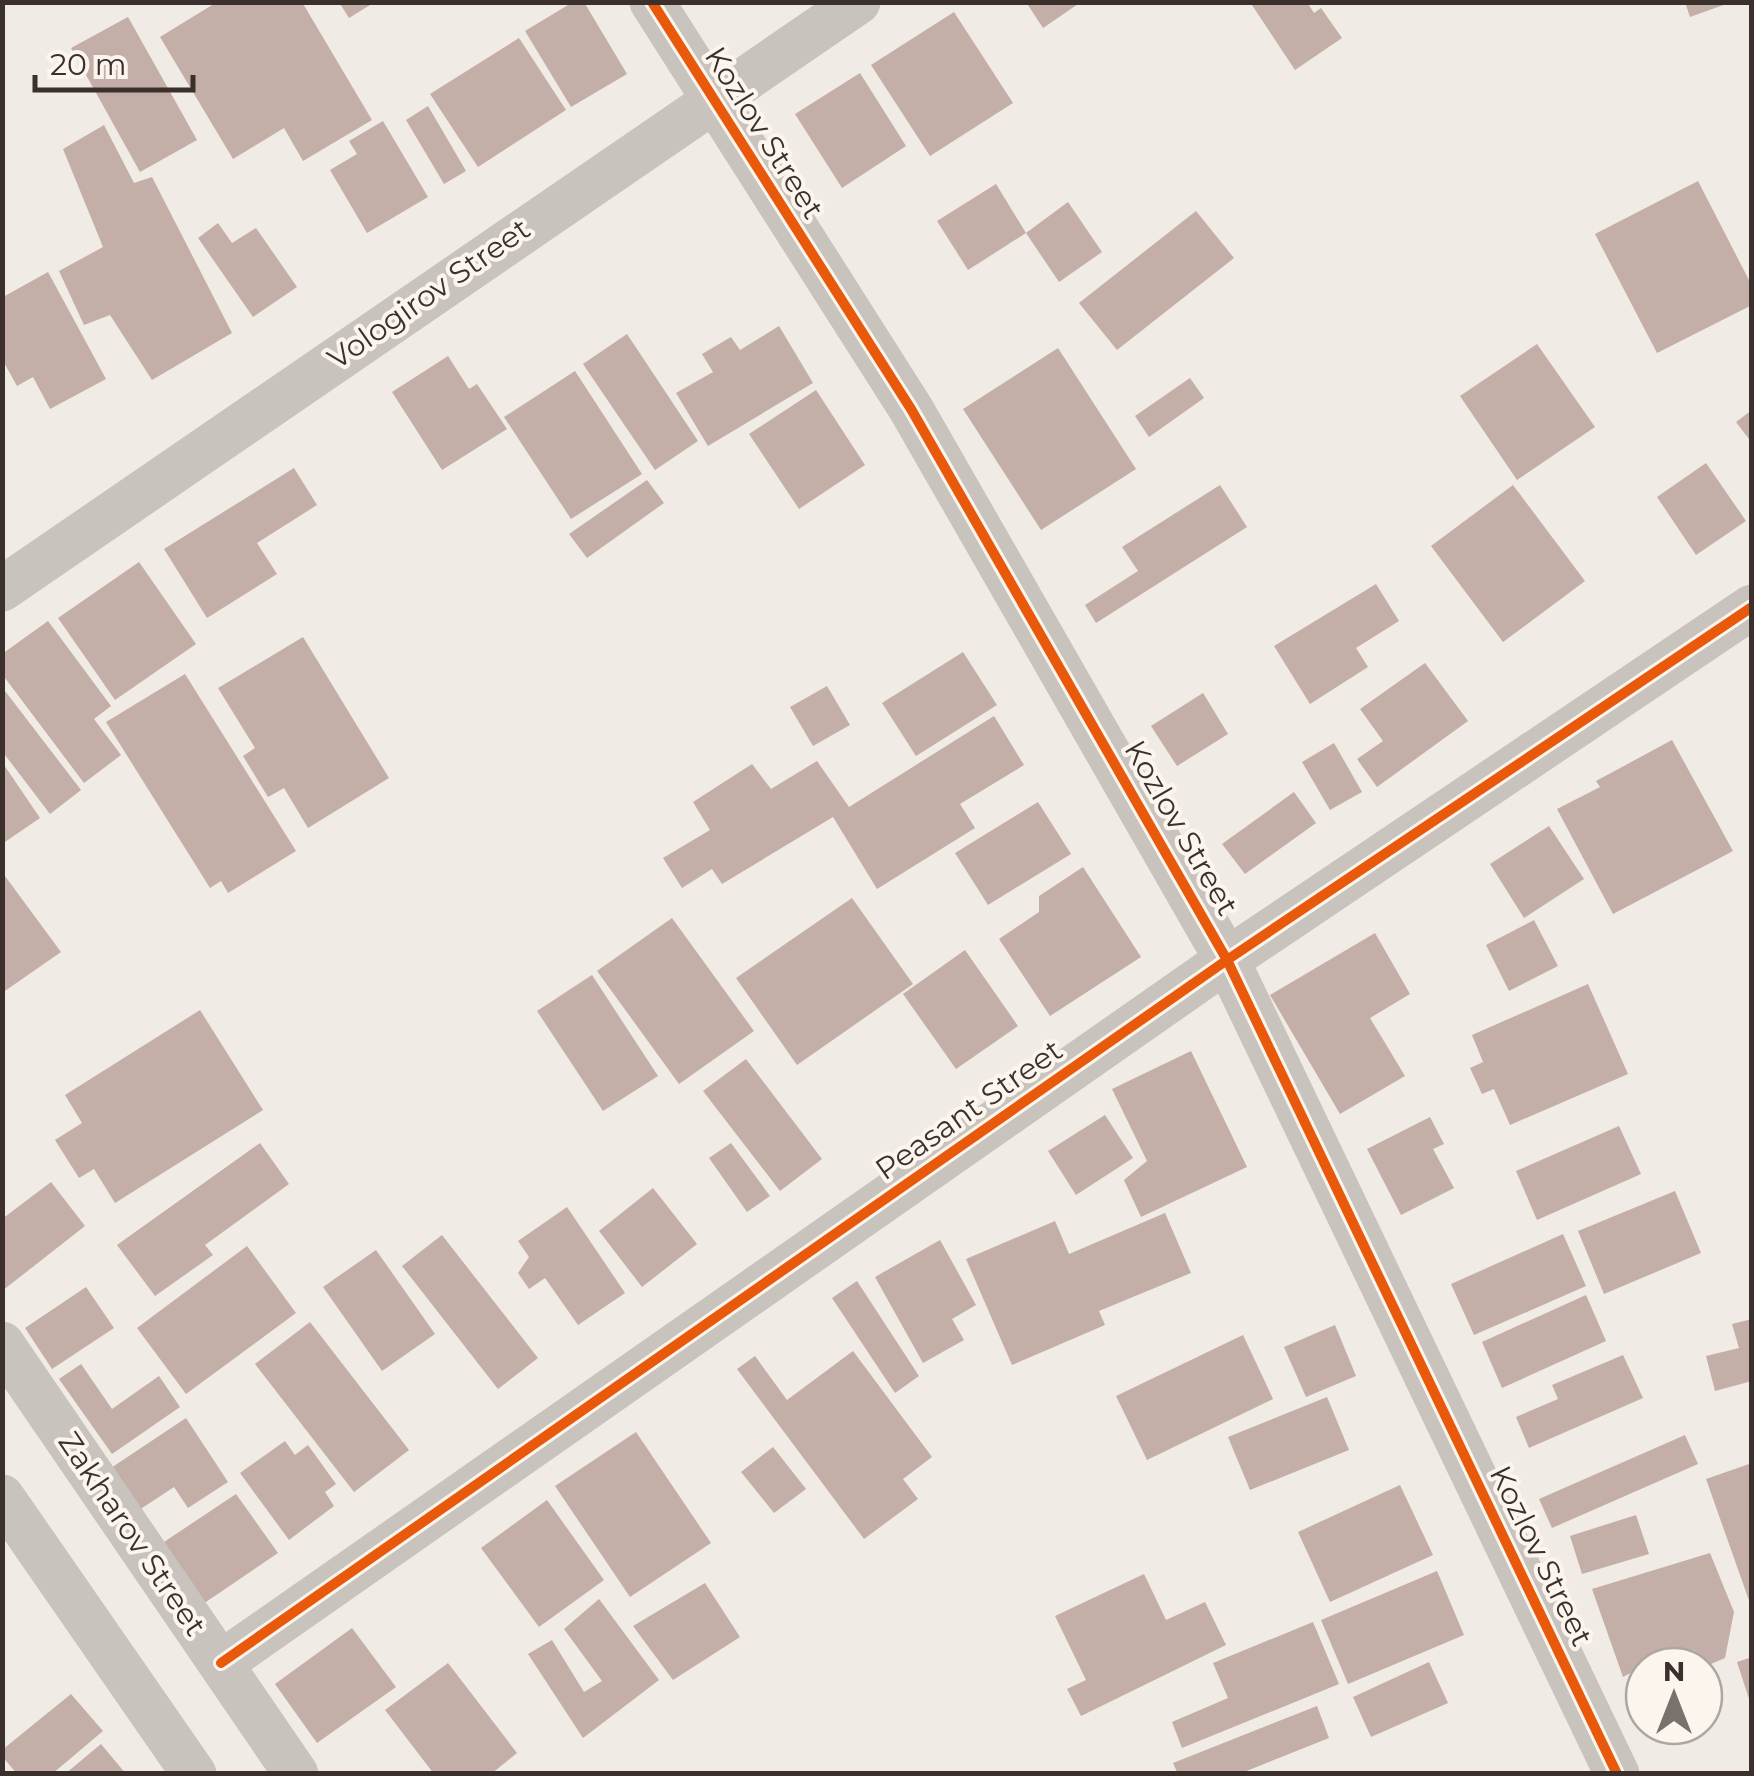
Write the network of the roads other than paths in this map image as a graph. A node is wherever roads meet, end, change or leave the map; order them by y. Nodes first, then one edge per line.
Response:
1 (652, 2) edge
2 (858, 2) edge
3 (712, 100) junction
4 (2, 589) edge
5 (1752, 607) edge
6 (1228, 960) junction
7 (2, 1344) edge
8 (2, 1496) edge
9 (221, 1664) junction
10 (194, 1774) edge
11 (296, 1774) edge
12 (1617, 1774) edge

1 - 3 street, Kozlov Street
2 - 3 street, Vologirov Street
3 - 4 street, Vologirov Street
3 - 6 street, Kozlov Street
5 - 6 street, Peasant Street
6 - 9 street, Peasant Street
6 - 12 street, Kozlov Street
7 - 9 street, Zakharov Street
8 - 10 street
9 - 11 street, Zakharov Street

